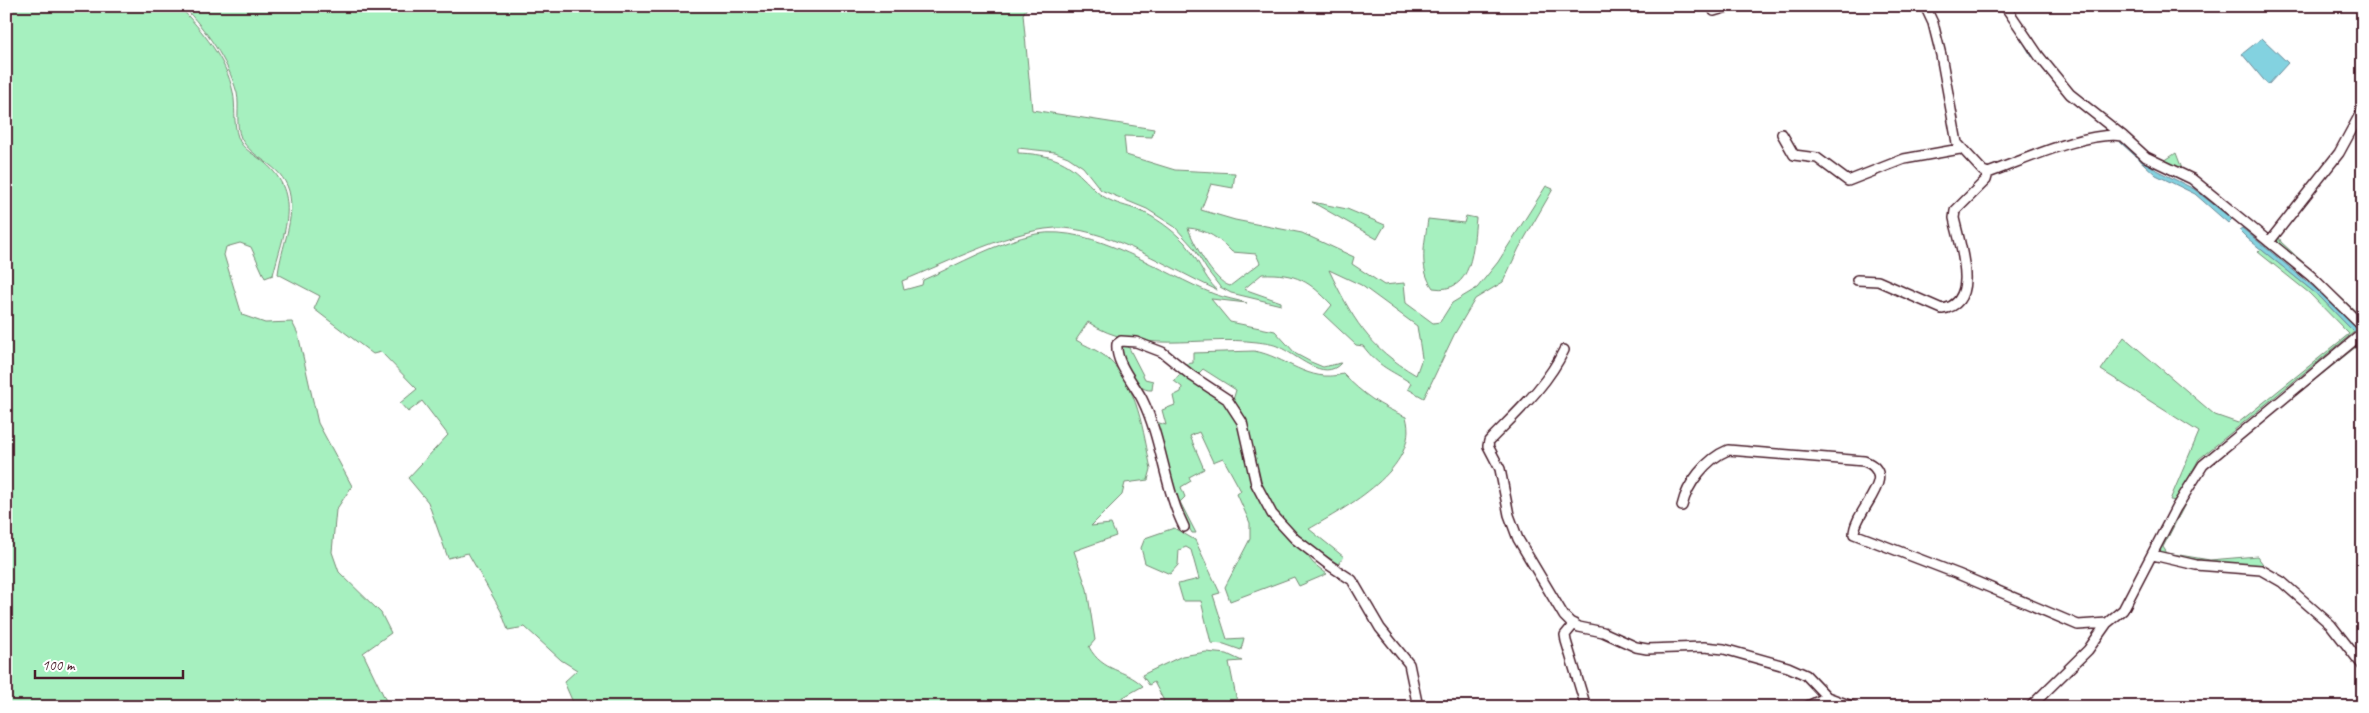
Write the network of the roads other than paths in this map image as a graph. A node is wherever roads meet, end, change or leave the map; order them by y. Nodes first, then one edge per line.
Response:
1 (1731, 6) edge
2 (1925, 6) edge
3 (2005, 6) edge
4 (1714, 11) dead end
5 (2363, 109) edge
6 (1782, 134) dead end
7 (2123, 136) junction
8 (1960, 149) junction
9 (1988, 173) junction
10 (2268, 242) junction
11 (1856, 280) dead end
12 (2363, 327) edge
13 (2363, 333) edge
14 (1564, 350) dead end
15 (1682, 506) dead end
16 (1184, 528) dead end
17 (2153, 554) junction
18 (2107, 623) junction
19 (1574, 624) junction
20 (2363, 666) edge
21 (1827, 697) junction
22 (1418, 707) edge
23 (1586, 707) edge
24 (1806, 707) edge
25 (1854, 707) edge
26 (2030, 707) edge

1 - 4 street
2 - 8 street
3 - 7 street
5 - 10 street
6 - 8 street
7 - 9 street
7 - 10 street
8 - 9 street
9 - 11 street
10 - 12 street
13 - 17 street
14 - 19 street
15 - 18 street
16 - 22 street
17 - 18 street
17 - 20 street
18 - 26 street
19 - 21 street
19 - 23 street
21 - 24 street
21 - 25 street

